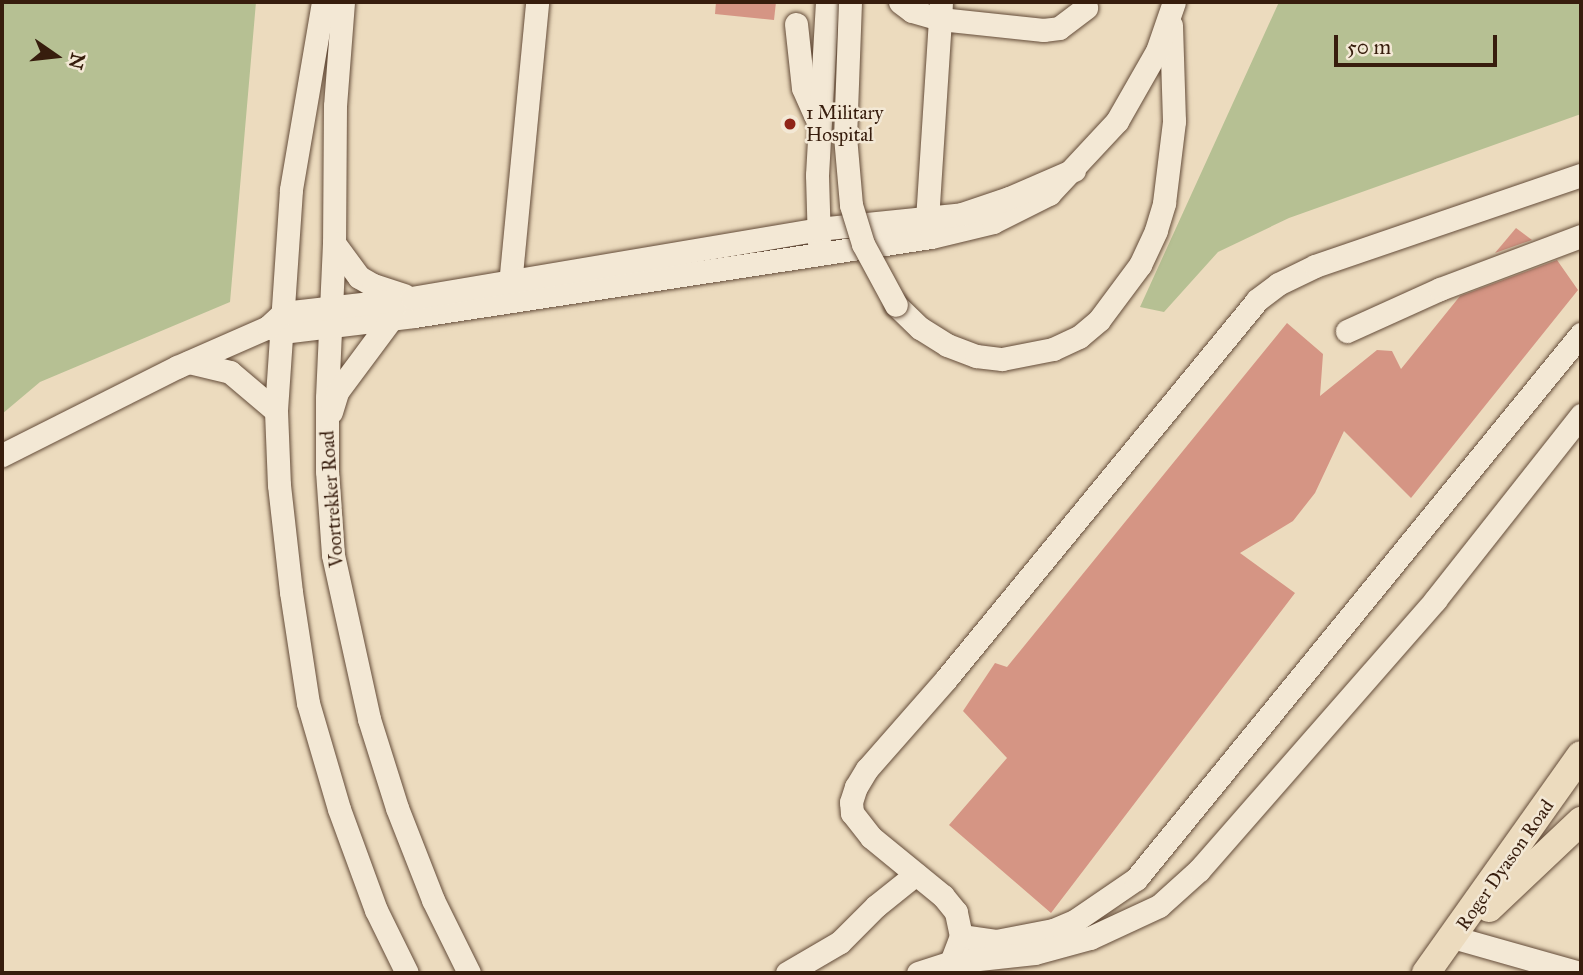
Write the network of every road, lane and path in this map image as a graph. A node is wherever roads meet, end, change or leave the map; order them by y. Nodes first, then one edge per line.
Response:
1 (323, 2) edge
2 (343, 2) edge
3 (537, 2) edge
4 (827, 2) edge
5 (850, 2) edge
6 (900, 2) edge
7 (1086, 8) dead end
8 (1172, 8) edge
9 (940, 11) edge
10 (796, 24) dead end
11 (819, 122) junction
12 (1581, 175) edge
13 (929, 228) junction
14 (818, 229) junction
15 (1581, 236) edge
16 (334, 243) junction
17 (819, 254) junction
18 (509, 291) junction
19 (412, 298) junction
20 (329, 316) junction
21 (392, 318) junction
22 (278, 324) junction
23 (1347, 331) dead end
24 (1581, 334) edge
25 (189, 362) junction
26 (276, 411) junction
27 (1581, 415) edge
28 (327, 425) junction
29 (2, 455) edge
30 (1581, 755) edge
31 (1581, 821) edge
32 (916, 874) junction
33 (1136, 879) junction
34 (1159, 906) junction
35 (961, 936) junction
36 (1456, 938) junction
37 (951, 962) junction
38 (407, 973) edge
39 (469, 973) edge
40 (787, 973) edge
41 (918, 973) edge
42 (1426, 973) edge
43 (1439, 973) edge
44 (1580, 973) edge

1 - 22 street
2 - 16 street, Voortrekker Road
3 - 18 street
4 - 11 street
5 - 8 street, bridge
6 - 9 street
7 - 9 street
8 - 13 street
9 - 13 street
10 - 11 street
11 - 14 street
12 - 32 street
13 - 14 street
13 - 17 street
14 - 17 street
14 - 18 street
15 - 23 street
16 - 19 street
16 - 20 street, Voortrekker Road
17 - 18 street
18 - 19 street
18 - 21 street
19 - 20 street
20 - 21 street
20 - 22 street
20 - 28 street, Voortrekker Road
21 - 28 street
22 - 25 street
22 - 26 street
24 - 33 street
25 - 26 street
25 - 29 street
26 - 38 street
27 - 34 street
28 - 39 street, Voortrekker Road
30 - 42 main road, Roger Dyason Road
31 - 36 main road, Roger Dyason Road
32 - 35 street
32 - 40 street
33 - 34 street
33 - 35 street
34 - 37 street
35 - 37 street
36 - 43 main road, Roger Dyason Road
36 - 44 street
37 - 41 street

